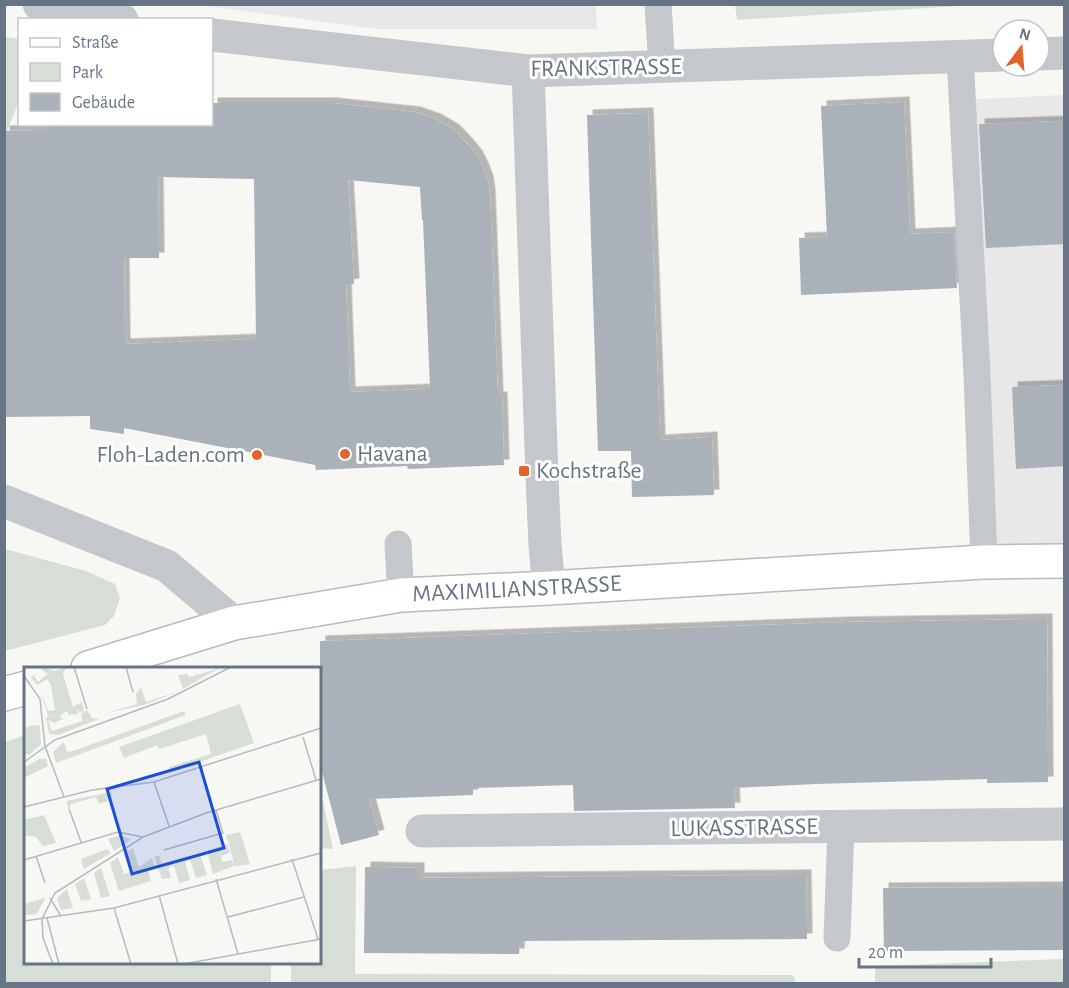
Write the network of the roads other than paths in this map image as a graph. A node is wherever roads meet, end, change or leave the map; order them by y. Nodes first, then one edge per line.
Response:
1 (39, 4) edge
2 (658, 4) edge
3 (112, 18) edge
4 (213, 35) edge
5 (991, 56) edge
6 (960, 57) junction
7 (662, 67) junction
8 (528, 71) junction
9 (4, 501) edge
10 (398, 544) dead end
11 (1065, 561) edge
12 (984, 562) junction
13 (549, 588) junction
14 (400, 595) junction
15 (234, 623) junction
16 (94, 667) edge
17 (24, 689) edge
18 (4, 694) edge
19 (1065, 824) edge
20 (841, 827) junction
21 (423, 831) dead end
22 (837, 938) dead end

1 - 3 street
2 - 7 lane
4 - 8 street, FRANKSTRASSE
5 - 6 street, FRANKSTRASSE
6 - 7 street, FRANKSTRASSE
6 - 12 lane
7 - 8 street, FRANKSTRASSE
8 - 13 street
9 - 15 street
10 - 14 lane
11 - 12 street, MAXIMILIANSTRASSE
12 - 13 street, MAXIMILIANSTRASSE
13 - 14 street, MAXIMILIANSTRASSE
14 - 15 street, MAXIMILIANSTRASSE
15 - 16 street, MAXIMILIANSTRASSE
17 - 18 street
19 - 20 street, LUKASSTRASSE
20 - 21 street, LUKASSTRASSE
20 - 22 lane

